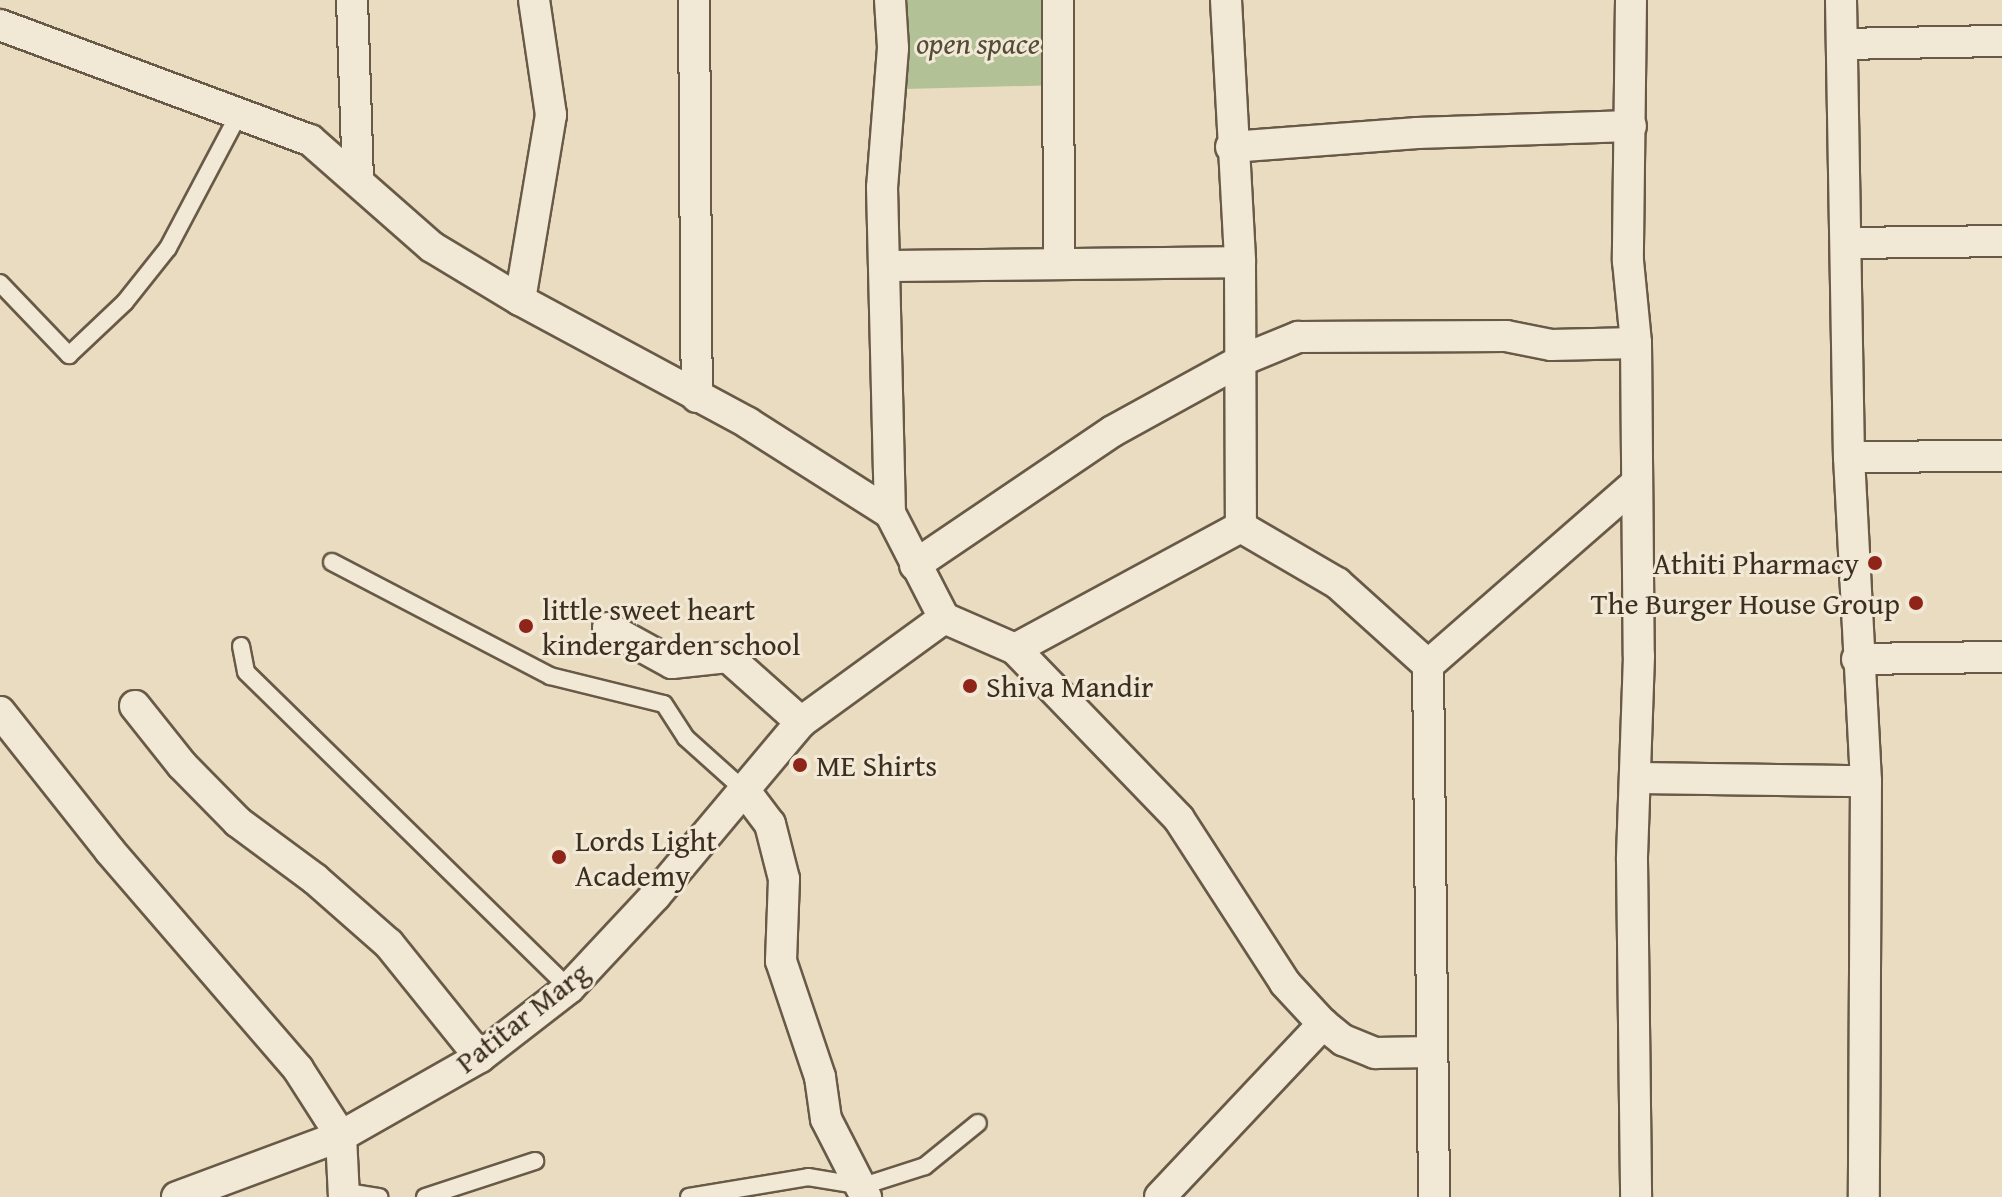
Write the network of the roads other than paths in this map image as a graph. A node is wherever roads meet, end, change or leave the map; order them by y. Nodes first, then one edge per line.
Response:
1 (352, 0) edge
2 (534, 0) edge
3 (694, 0) edge
4 (890, 0) edge
5 (1058, 0) edge
6 (1226, 0) edge
7 (1631, 0) edge
8 (1841, 0) edge
9 (0, 25) edge
10 (2002, 41) edge
11 (1842, 44) junction
12 (240, 112) junction
13 (1631, 126) junction
14 (1231, 147) junction
15 (358, 178) junction
16 (2002, 241) edge
17 (1846, 243) junction
18 (1240, 262) junction
19 (1059, 264) junction
20 (884, 266) junction
21 (0, 283) edge
22 (520, 300) junction
23 (1636, 343) junction
24 (1242, 360) junction
25 (697, 397) junction
26 (2002, 456) edge
27 (1849, 457) junction
28 (1634, 485) junction
29 (890, 513) junction
30 (1241, 527) junction
31 (332, 562) dead end
32 (915, 565) junction
33 (944, 618) junction
34 (608, 628) dead end
35 (241, 646) dead end
36 (1015, 649) junction
37 (2002, 657) edge
38 (1857, 659) junction
39 (1428, 665) junction
40 (135, 706) dead end
41 (0, 712) edge
42 (801, 722) junction
43 (1637, 778) junction
44 (1866, 781) junction
45 (745, 791) junction
46 (569, 988) junction
47 (1323, 1024) junction
48 (1432, 1052) junction
49 (480, 1057) junction
50 (978, 1123) dead end
51 (341, 1136) junction
52 (535, 1161) dead end
53 (864, 1191) edge
54 (343, 1194) edge
55 (177, 1197) edge
56 (380, 1197) edge
57 (425, 1197) edge
58 (689, 1197) edge
59 (1160, 1197) edge
60 (1434, 1197) edge
61 (1636, 1197) edge
62 (1864, 1197) edge

1 - 15 street
2 - 22 street
3 - 25 street
4 - 20 street
5 - 19 street
6 - 14 street
7 - 13 street
8 - 11 street
9 - 12 street
10 - 11 street
11 - 17 street
12 - 15 street
12 - 21 lane
13 - 14 street
13 - 23 street
14 - 18 street
15 - 22 street
16 - 17 street
17 - 27 street
18 - 19 street
18 - 24 street
19 - 20 street
20 - 29 street
22 - 25 street
23 - 24 street
23 - 28 street
24 - 30 street
24 - 32 street
25 - 29 street
26 - 27 street
27 - 38 street
28 - 39 street
28 - 43 street
29 - 32 street
30 - 36 street
30 - 39 street
31 - 45 lane
32 - 33 street
33 - 36 street
33 - 42 street, Patitar Marg
34 - 42 street
35 - 46 lane
36 - 47 street
37 - 38 street
38 - 44 street
39 - 48 street
40 - 49 street
41 - 51 street
42 - 45 street, Patitar Marg
43 - 44 street
43 - 61 street
44 - 62 street
45 - 46 street, Patitar Marg
45 - 53 street
46 - 49 street, Patitar Marg
47 - 48 street
47 - 59 street
48 - 60 street
49 - 51 street, Patitar Marg
50 - 53 lane
51 - 54 street
51 - 55 street, Patitar Marg
52 - 57 lane
53 - 58 lane
54 - 56 lane

